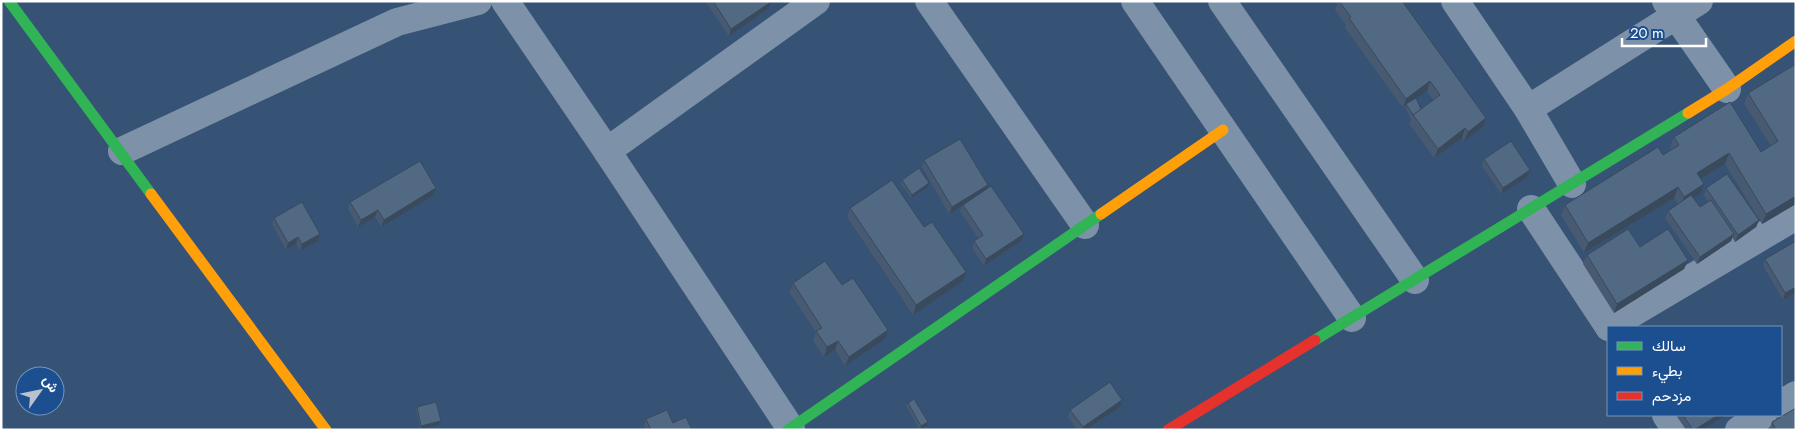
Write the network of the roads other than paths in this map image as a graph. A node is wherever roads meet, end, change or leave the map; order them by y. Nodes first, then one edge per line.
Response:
1 (9, 1) edge
2 (478, 1) edge
3 (505, 1) edge
4 (816, 1) edge
5 (929, 1) edge
6 (1135, 1) edge
7 (1222, 1) edge
8 (1455, 1) edge
9 (1699, 1) edge
10 (1671, 9) edge
11 (1796, 41) edge
12 (1727, 89) junction
13 (1528, 109) junction
14 (1223, 130) junction
15 (122, 151) junction
16 (607, 151) junction
17 (1572, 184) junction
18 (1531, 209) junction
19 (1796, 216) edge
20 (1085, 225) junction
21 (1415, 280) junction
22 (1352, 318) junction
23 (1608, 326) edge
24 (1611, 326) edge
25 (1796, 395) edge
26 (1782, 403) edge
27 (1667, 416) edge
28 (1761, 416) edge
29 (326, 430) edge
30 (790, 430) edge
31 (1168, 430) edge
32 (1676, 430) edge
33 (1739, 430) edge

1 - 15 street
2 - 15 street
3 - 16 street
4 - 16 street
5 - 20 street
6 - 14 street
7 - 21 street
8 - 13 street
9 - 10 street
10 - 12 street
10 - 13 street
11 - 12 street
12 - 17 street
13 - 17 street
14 - 20 street
14 - 22 street
15 - 29 street
16 - 30 street
17 - 18 street
18 - 21 street
18 - 23 street
19 - 24 street
20 - 30 street
21 - 22 street
22 - 31 street
25 - 26 street
27 - 32 street
28 - 33 street

